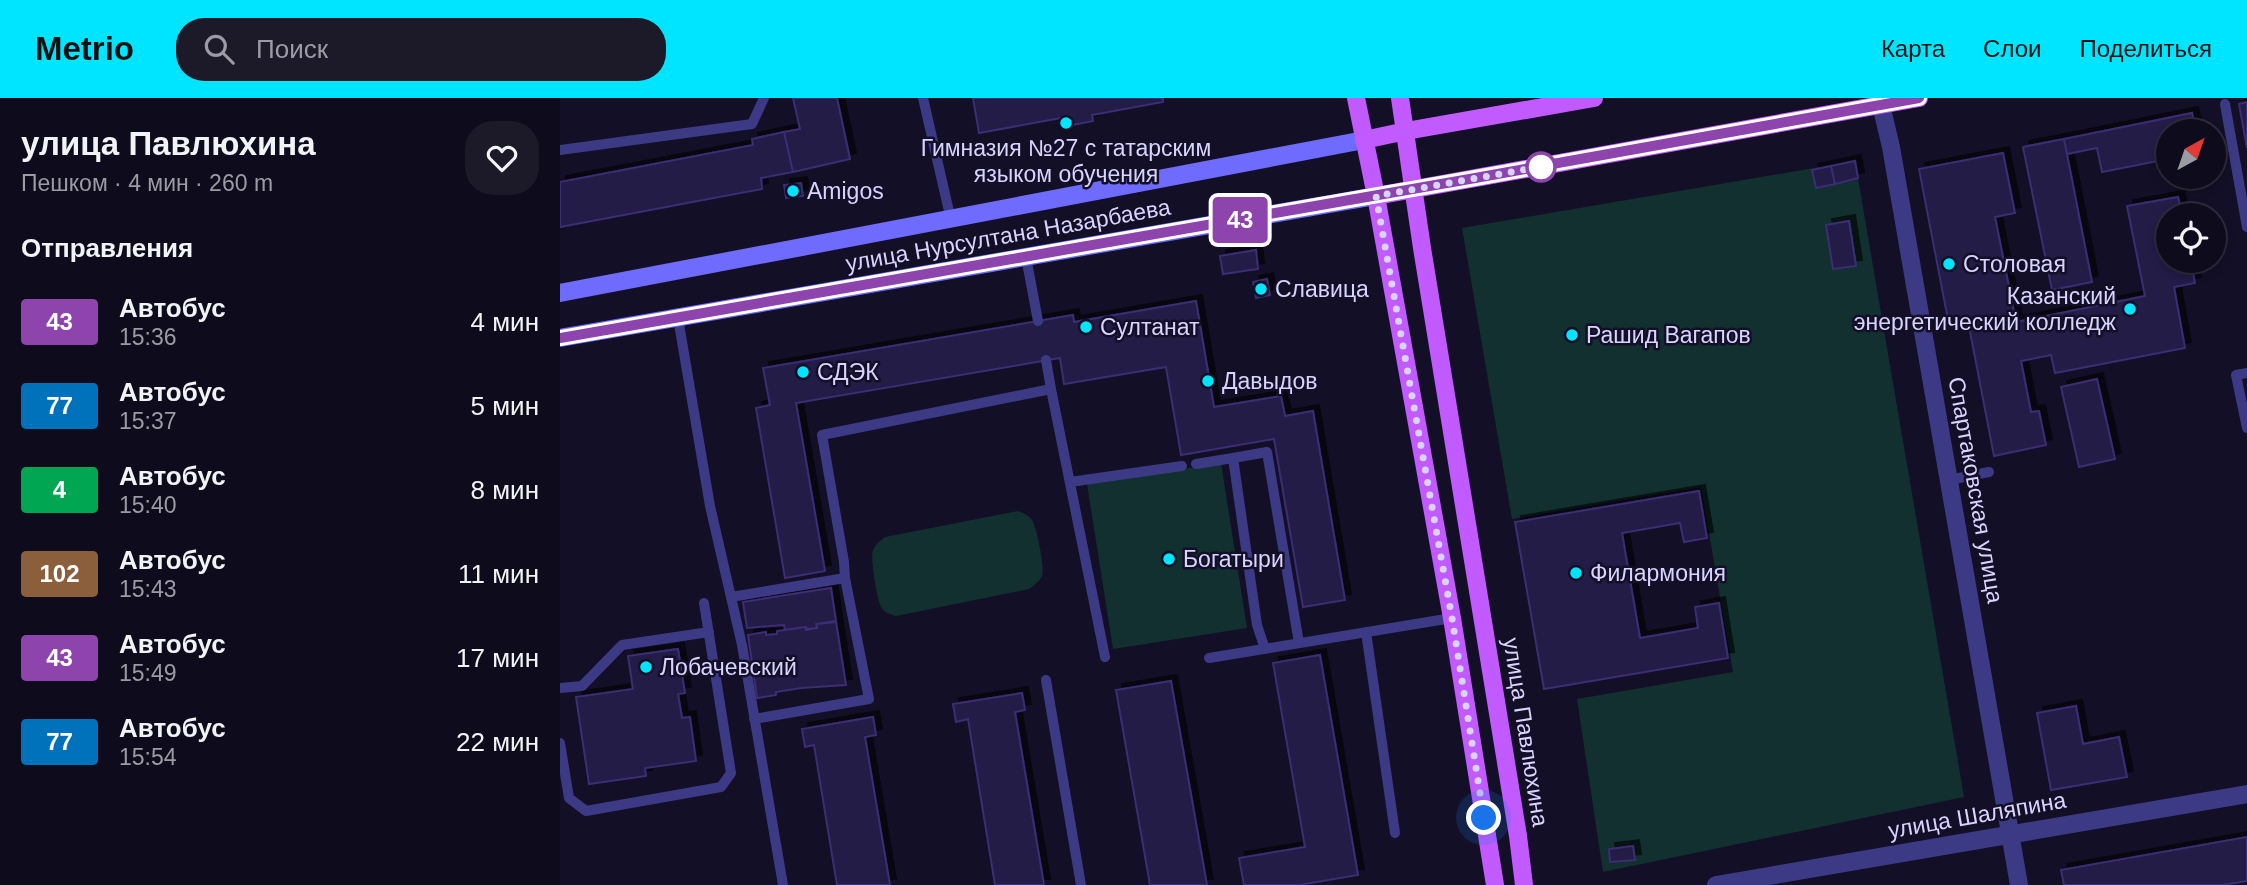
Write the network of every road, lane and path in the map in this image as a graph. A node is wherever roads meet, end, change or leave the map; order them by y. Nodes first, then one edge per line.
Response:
1 (764, 98) edge
2 (923, 98) edge
3 (1356, 98) edge
4 (1400, 98) edge
5 (1594, 98) edge
6 (1919, 98) edge
7 (1525, 104) edge
8 (2225, 104) dead end
9 (1881, 105) junction
10 (1406, 131) junction
11 (1364, 140) junction
12 (560, 150) edge
13 (1414, 189) junction
14 (1376, 196) junction
15 (951, 220) junction
16 (2247, 227) edge
17 (1026, 257) junction
18 (560, 293) edge
19 (678, 318) junction
20 (1038, 321) dead end
21 (560, 338) edge
22 (1046, 360) dead end
23 (2247, 373) edge
24 (1051, 389) junction
25 (2247, 428) edge
26 (1233, 458) junction
27 (1196, 464) dead end
28 (1182, 466) dead end
29 (1989, 472) dead end
30 (1949, 480) junction
31 (1070, 482) junction
32 (845, 578) junction
33 (731, 597) junction
34 (704, 603) dead end
35 (1452, 618) junction
36 (709, 632) junction
37 (1366, 632) junction
38 (1299, 643) junction
39 (1265, 649) junction
40 (1105, 657) dead end
41 (1209, 658) dead end
42 (1046, 680) dead end
43 (560, 688) edge
44 (754, 719) junction
45 (560, 743) edge
46 (2247, 794) edge
47 (1395, 833) dead end
48 (2011, 835) junction
49 (783, 885) edge
50 (1081, 885) edge
51 (1495, 885) edge
52 (1524, 885) edge
53 (1716, 885) edge
54 (2020, 885) edge

1 - 12 lane
2 - 15 lane
3 - 11 main road
4 - 10 main road, улица Павлюхина
5 - 7 main road, улица Нурсултана Назарбаева
6 - 9 main road, улица Нурсултана Назарбаева
7 - 10 main road, улица Нурсултана Назарбаева
8 - 16 lane
9 - 13 main road, улица Нурсултана Назарбаева
9 - 30 street, Спартаковская улица
10 - 11 main road, улица Нурсултана Назарбаева
10 - 13 main road, улица Павлюхина
11 - 14 main road
11 - 15 main road, улица Нурсултана Назарбаева
13 - 14 main road, улица Нурсултана Назарбаева
13 - 52 main road, улица Павлюхина
14 - 17 main road, улица Нурсултана Назарбаева
14 - 35 main road
15 - 18 main road, улица Нурсултана Назарбаева
17 - 19 main road, улица Нурсултана Назарбаева
17 - 20 lane
19 - 21 main road, улица Нурсултана Назарбаева
19 - 33 lane
22 - 24 lane
23 - 25 lane
24 - 31 lane
24 - 32 lane
26 - 27 lane
26 - 38 lane
26 - 39 lane
28 - 31 lane
29 - 30 lane
30 - 48 street, Спартаковская улица
31 - 40 lane
32 - 33 lane
32 - 44 lane
33 - 44 lane
34 - 36 lane
35 - 37 lane
35 - 51 main road
36 - 43 lane
36 - 45 lane
37 - 38 lane
37 - 47 lane
38 - 39 lane
39 - 41 lane
42 - 50 lane
44 - 49 lane
46 - 48 street, улица Шаляпина
48 - 53 street, улица Шаляпина
48 - 54 street, Спартаковская улица

